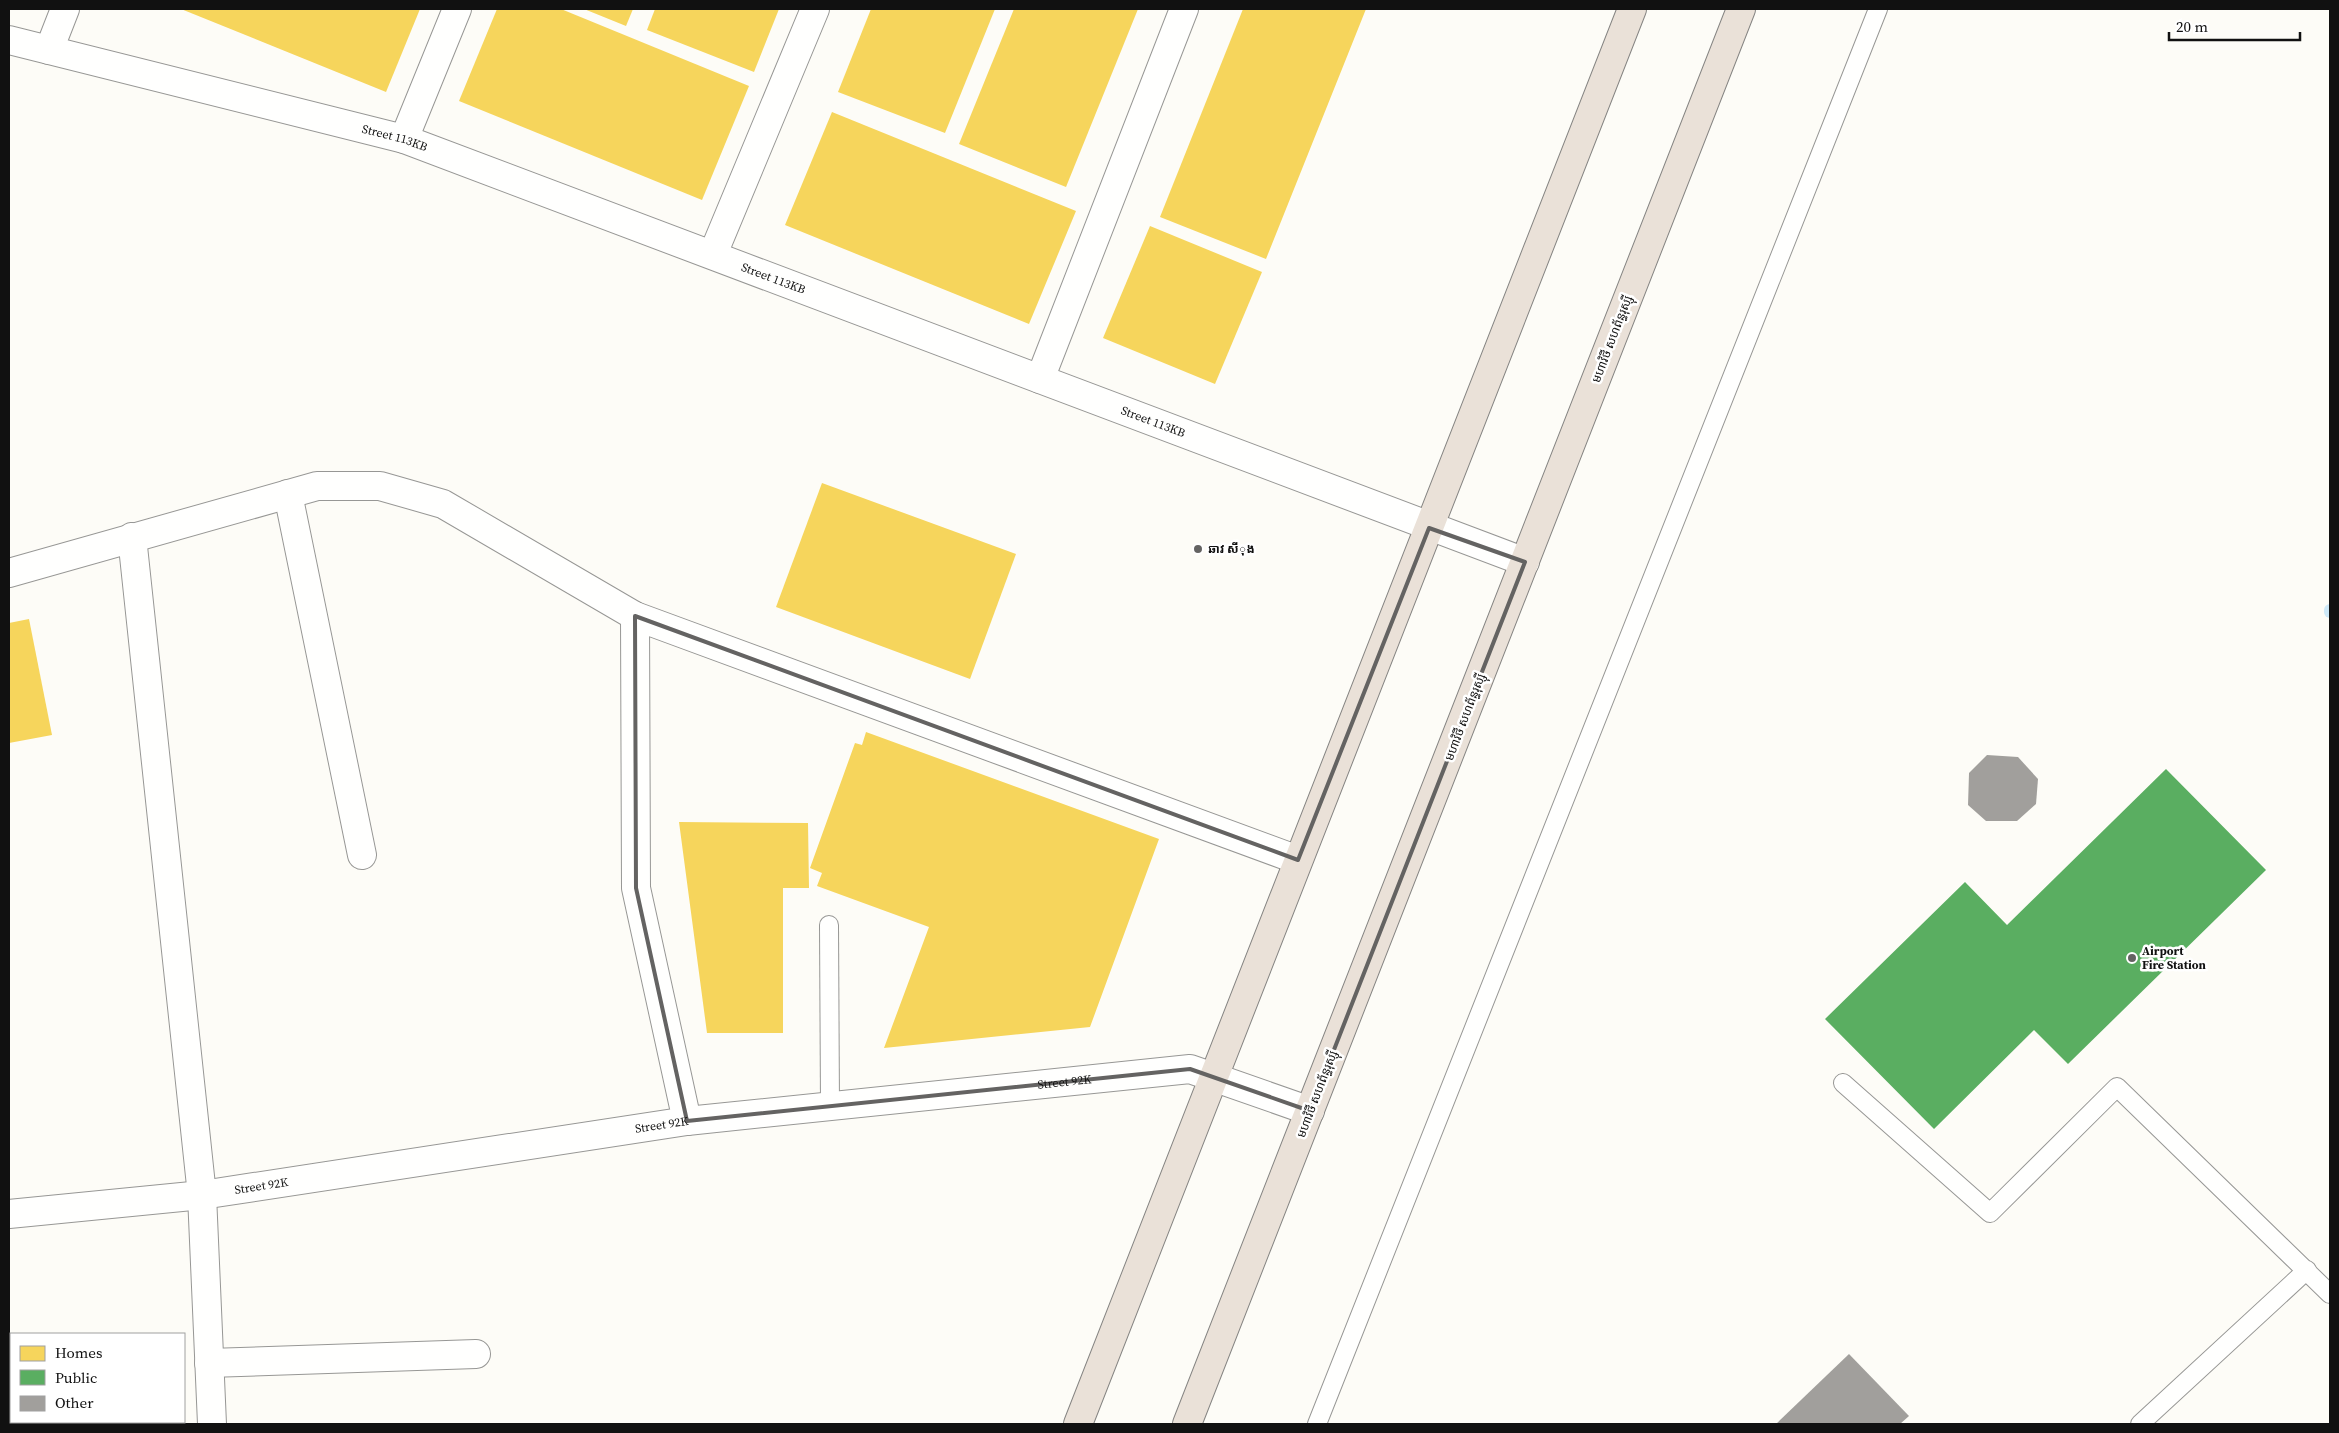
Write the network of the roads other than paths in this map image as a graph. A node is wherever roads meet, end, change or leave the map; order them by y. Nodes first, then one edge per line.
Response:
1 (66, 9) edge
2 (457, 9) edge
3 (815, 9) edge
4 (1184, 9) edge
5 (1632, 9) edge
6 (1742, 9) edge
7 (1878, 9) edge
8 (9, 40) edge
9 (49, 50) junction
10 (404, 138) junction
11 (713, 254) junction
12 (1040, 379) junction
13 (288, 494) junction
14 (1429, 528) junction
15 (132, 537) junction
16 (1525, 562) junction
17 (9, 573) edge
18 (635, 616) junction
19 (362, 854) dead end
20 (1298, 860) junction
21 (829, 925) dead end
22 (1215, 1078) junction
23 (1843, 1083) dead end
24 (830, 1106) junction
25 (1310, 1111) junction
26 (687, 1121) junction
27 (202, 1195) junction
28 (9, 1214) edge
29 (2306, 1270) junction
30 (2330, 1294) edge
31 (476, 1354) dead end
32 (209, 1363) junction
33 (212, 1424) edge
34 (1078, 1424) edge
35 (1188, 1424) edge
36 (1317, 1424) edge
37 (2140, 1424) edge

1 - 9 street
2 - 10 street
3 - 11 street
4 - 12 street
5 - 14 highway
6 - 16 highway, មហាវិថី សហព័ន្ធរុស្ស៊ី
7 - 36 lane
8 - 9 street, Street 113KB
9 - 10 street, Street 113KB
10 - 11 street, Street 113KB
11 - 12 street, Street 113KB
12 - 14 street, Street 113KB
13 - 15 street
13 - 18 street
13 - 19 street
14 - 16 street, Street 113KB
14 - 20 highway
15 - 17 street
15 - 27 street
16 - 25 highway, មហាវិថី សហព័ន្ធរុស្ស៊ី
18 - 20 street
18 - 26 street
20 - 22 highway
21 - 24 lane
22 - 24 street, Street 92K
22 - 25 street, Street 92K
22 - 34 highway
23 - 29 lane
24 - 26 street, Street 92K
25 - 35 highway, មហាវិថី សហព័ន្ធរុស្ស៊ី
26 - 27 street, Street 92K
27 - 28 street, Street 92K
27 - 32 street
29 - 30 lane
29 - 37 lane
31 - 32 street
32 - 33 street

